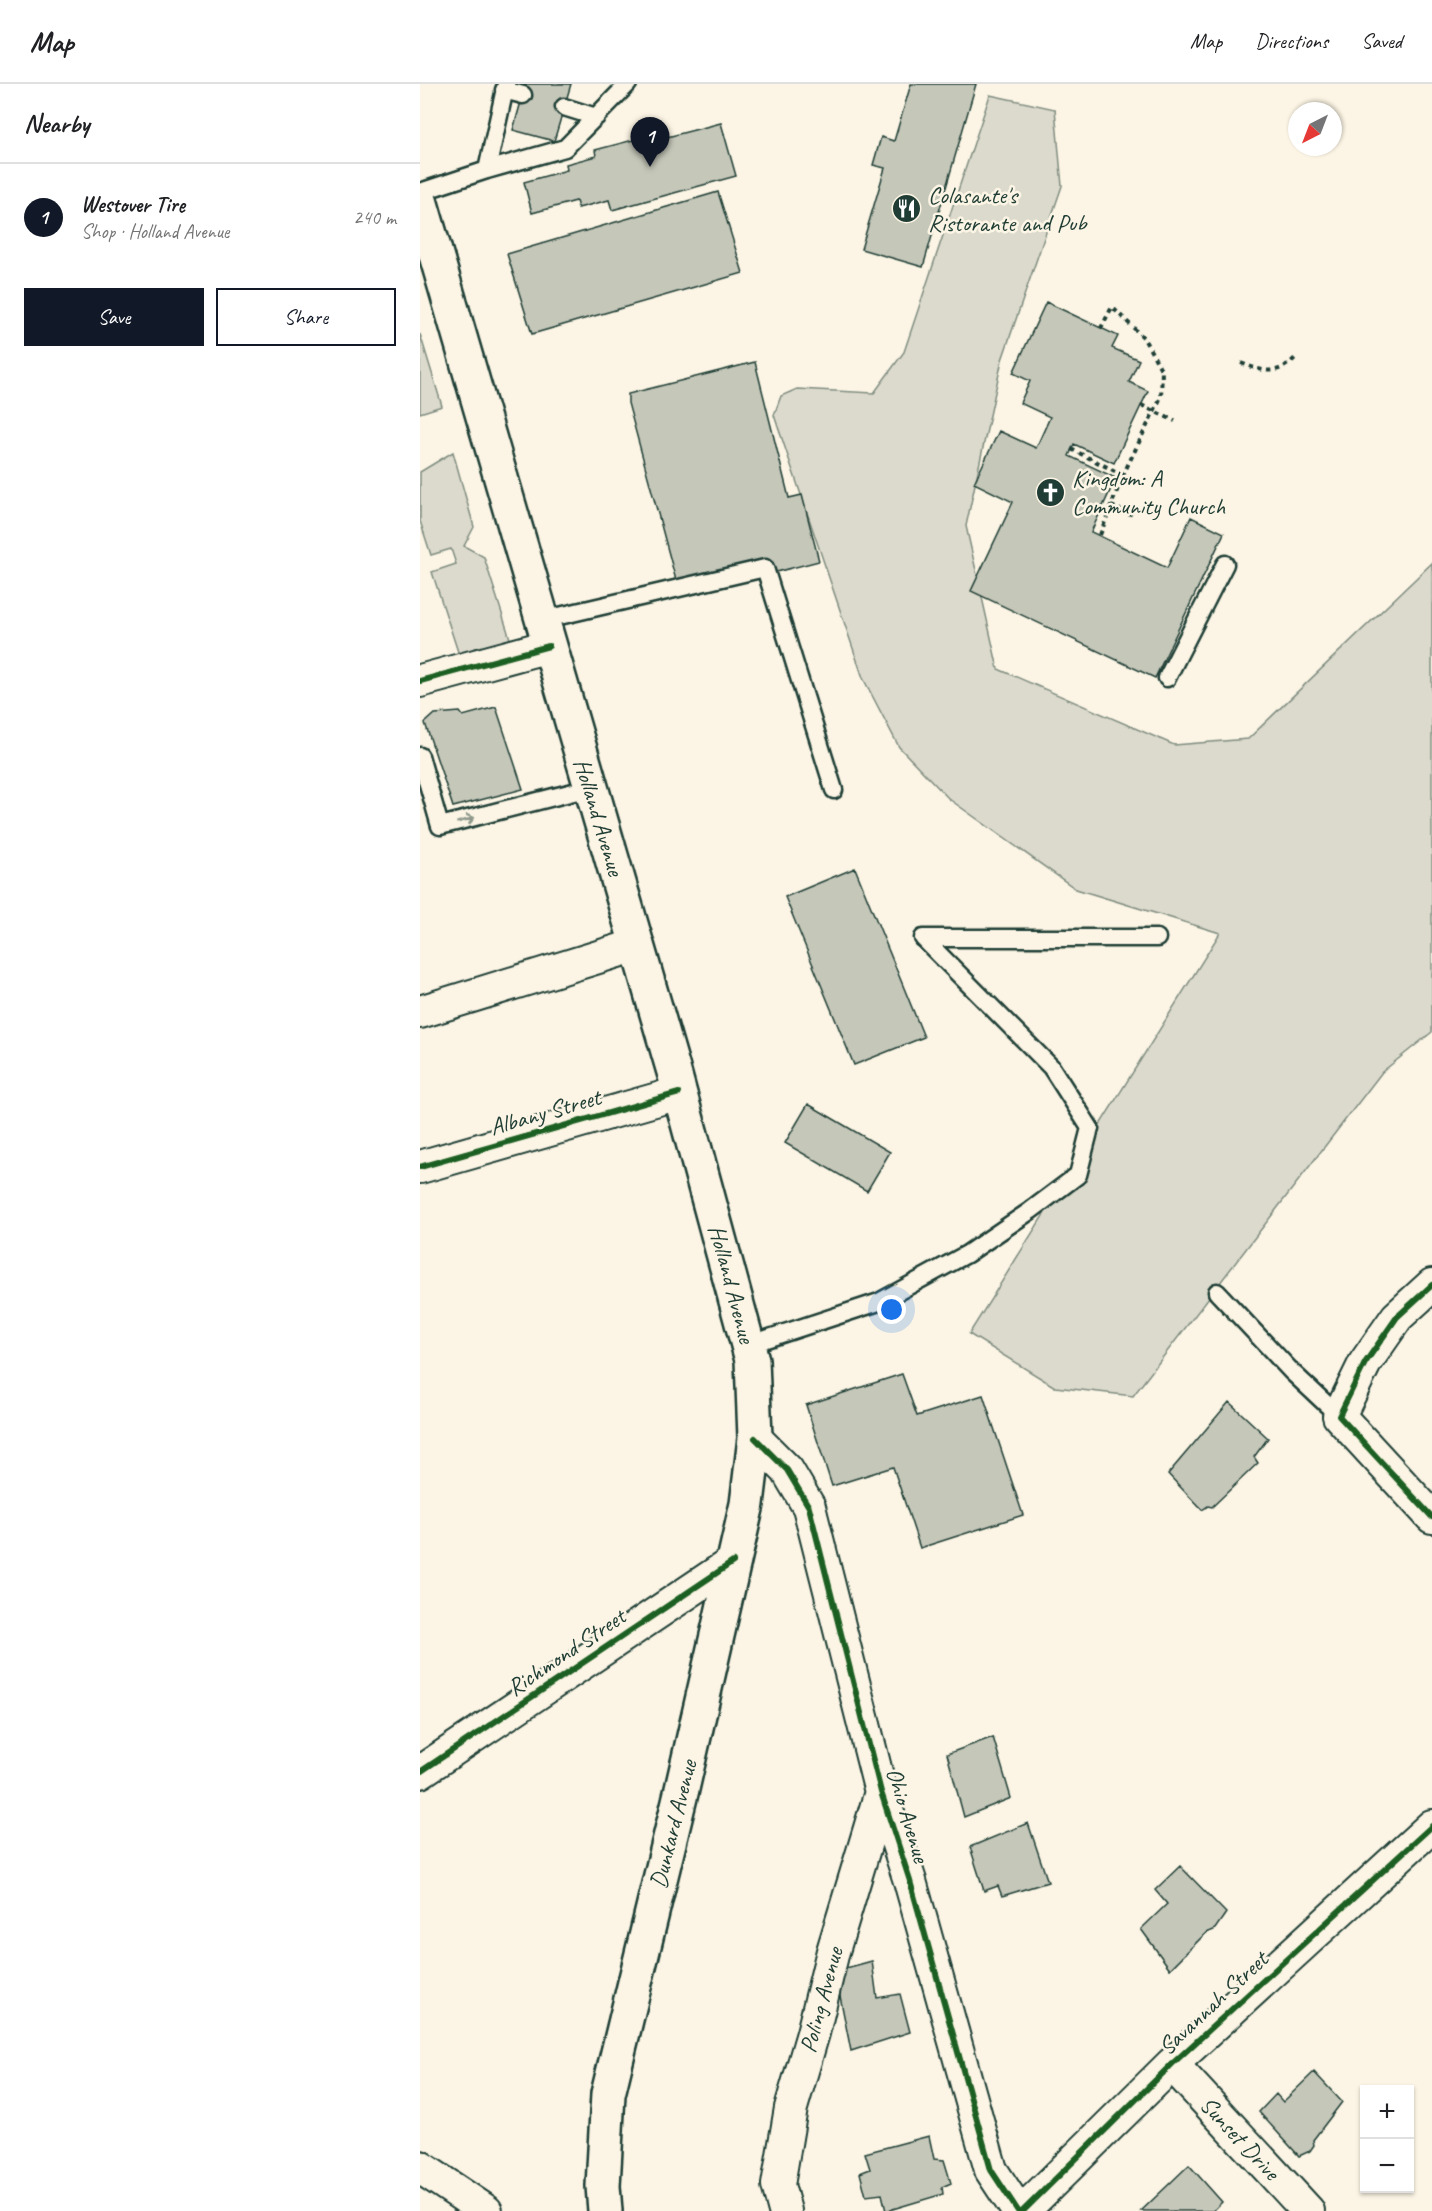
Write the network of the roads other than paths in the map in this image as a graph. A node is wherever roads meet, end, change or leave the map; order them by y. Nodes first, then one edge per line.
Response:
1 (627, 84) edge
2 (505, 87) edge
3 (523, 94) dead end
4 (564, 107) dead end
5 (596, 117) junction
6 (487, 170) junction
7 (420, 192) edge
8 (420, 200) edge
9 (1226, 564) dead end
10 (546, 633) junction
11 (1167, 678) dead end
12 (420, 681) edge
13 (420, 756) edge
14 (589, 788) junction
15 (834, 790) dead end
16 (1157, 938) dead end
17 (637, 945) junction
18 (420, 1012) edge
19 (679, 1093) junction
20 (420, 1167) edge
21 (1432, 1285) edge
22 (1217, 1292) dead end
23 (748, 1345) junction
24 (1339, 1416) junction
25 (755, 1438) junction
26 (1432, 1516) edge
27 (733, 1562) junction
28 (420, 1772) edge
29 (881, 1792) junction
30 (1432, 1826) edge
31 (1172, 2064) junction
32 (420, 2167) edge
33 (486, 2211) edge
34 (605, 2211) edge
35 (785, 2211) edge
36 (1018, 2211) edge
37 (1023, 2211) edge
38 (1308, 2211) edge

1 - 5 lane
2 - 3 lane
2 - 6 lane
4 - 5 lane
5 - 6 lane
6 - 7 lane
8 - 10 main road, Holland Avenue
9 - 11 lane
10 - 12 street
10 - 14 main road, Holland Avenue
10 - 15 lane
13 -> 14 lane
14 - 17 main road, Holland Avenue
16 - 23 lane
17 - 18 street
17 - 19 main road, Holland Avenue
19 - 20 street, Albany Street
19 - 23 main road, Holland Avenue
21 - 24 street
22 - 24 lane
23 - 25 main road, Holland Avenue
24 - 26 street
25 - 27 main road, Dunkard Avenue
25 - 29 street, Ohio Avenue
27 - 28 street, Richmond Street
27 - 34 main road, Dunkard Avenue
29 - 35 street, Poling Avenue
29 - 36 street, Ohio Avenue
30 - 31 street, Savannah Street
31 - 37 street, Savannah Street
31 - 38 street, Sunset Drive
32 - 33 street

